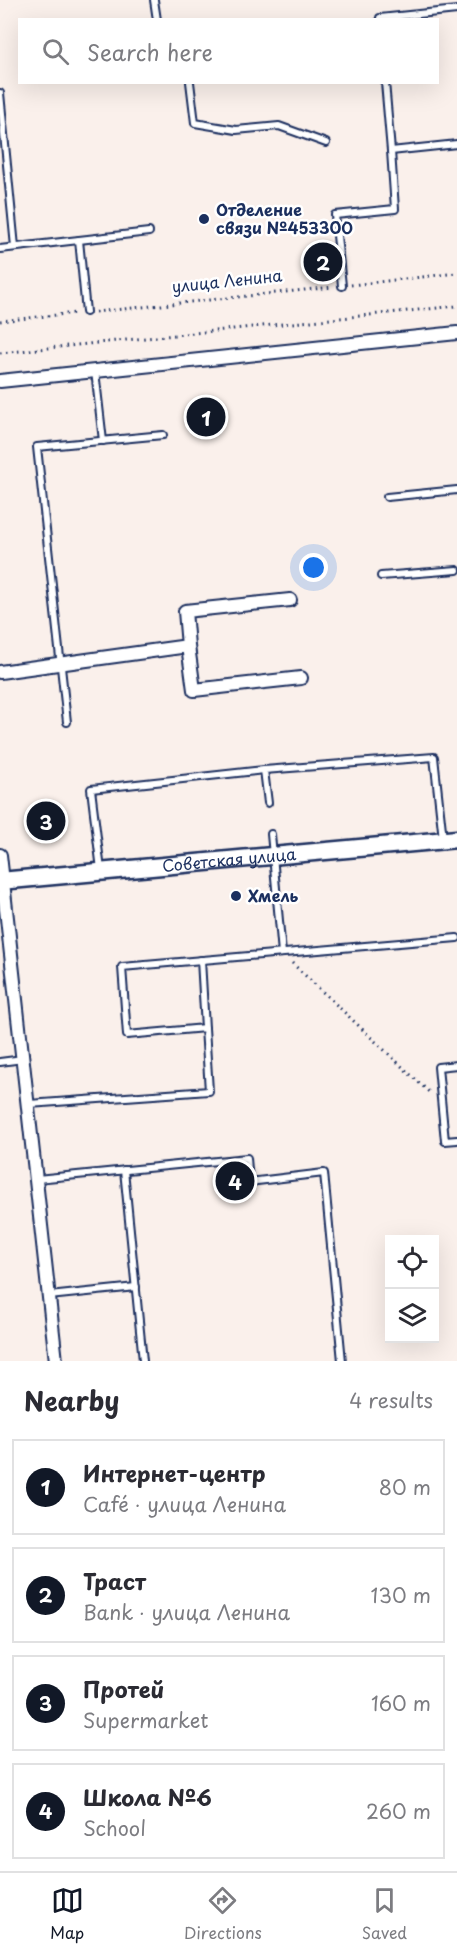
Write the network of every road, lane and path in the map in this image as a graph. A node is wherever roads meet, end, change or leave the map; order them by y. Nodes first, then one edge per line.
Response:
1 (154, 0) edge
2 (457, 10) edge
3 (157, 18) edge
4 (380, 18) edge
5 (190, 84) edge
6 (385, 84) edge
7 (0, 93) edge
8 (326, 142) dead end
9 (457, 144) edge
10 (391, 151) junction
11 (149, 232) dead end
12 (79, 240) junction
13 (15, 247) junction
14 (0, 249) edge
15 (457, 273) edge
16 (342, 286) junction
17 (457, 306) edge
18 (86, 312) junction
19 (0, 321) edge
20 (457, 333) edge
21 (0, 352) edge
22 (95, 371) junction
23 (0, 381) edge
24 (163, 435) dead end
25 (102, 441) junction
26 (457, 490) edge
27 (387, 496) dead end
28 (457, 570) edge
29 (381, 576) dead end
30 (290, 600) dead end
31 (188, 646) junction
32 (62, 664) junction
33 (0, 672) edge
34 (301, 678) dead end
35 (67, 722) dead end
36 (264, 770) junction
37 (267, 803) dead end
38 (271, 834) dead end
39 (450, 840) edge
40 (0, 855) edge
41 (274, 856) junction
42 (101, 872) junction
43 (1, 881) edge
44 (457, 938) edge
45 (282, 953) junction
46 (201, 960) junction
47 (205, 1028) junction
48 (24, 1059) junction
49 (0, 1062) edge
50 (457, 1065) edge
51 (441, 1103) junction
52 (29, 1104) junction
53 (457, 1140) edge
54 (124, 1170) junction
55 (37, 1179) junction
56 (136, 1287) junction
57 (49, 1296) junction
58 (56, 1361) edge
59 (143, 1361) edge
60 (342, 1361) edge

1 - 3 lane
2 - 4 lane
5 - 8 lane
6 - 10 lane
7 - 13 lane
9 - 10 lane
10 - 16 lane
11 - 12 lane
12 - 13 lane
12 - 18 lane
13 - 14 lane
15 - 16 path, улица Ленина
16 - 18 path, улица Ленина
17 - 21 path
18 - 19 path, улица Ленина
20 - 22 street
22 - 23 street
22 - 25 lane
24 - 25 lane
25 - 32 lane
26 - 27 lane
28 - 29 lane
30 - 31 street
31 - 32 street
31 - 34 street
32 - 33 street
32 - 35 lane
36 - 37 lane
36 - 39 lane
36 - 42 lane
38 - 41 lane
39 - 41 street, Советская улица
40 - 43 street
41 - 42 street, Советская улица
41 - 45 lane
42 - 43 street, Советская улица
43 - 48 street
44 - 45 lane
45 - 46 lane
45 - 51 path
46 - 47 lane
46 - 47 lane
47 - 52 lane
48 - 49 lane
48 - 52 street
50 - 51 lane
51 - 53 lane
52 - 55 street
54 - 55 lane
54 - 56 lane
54 - 60 lane
55 - 57 street
56 - 57 lane
56 - 59 lane
57 - 58 street

